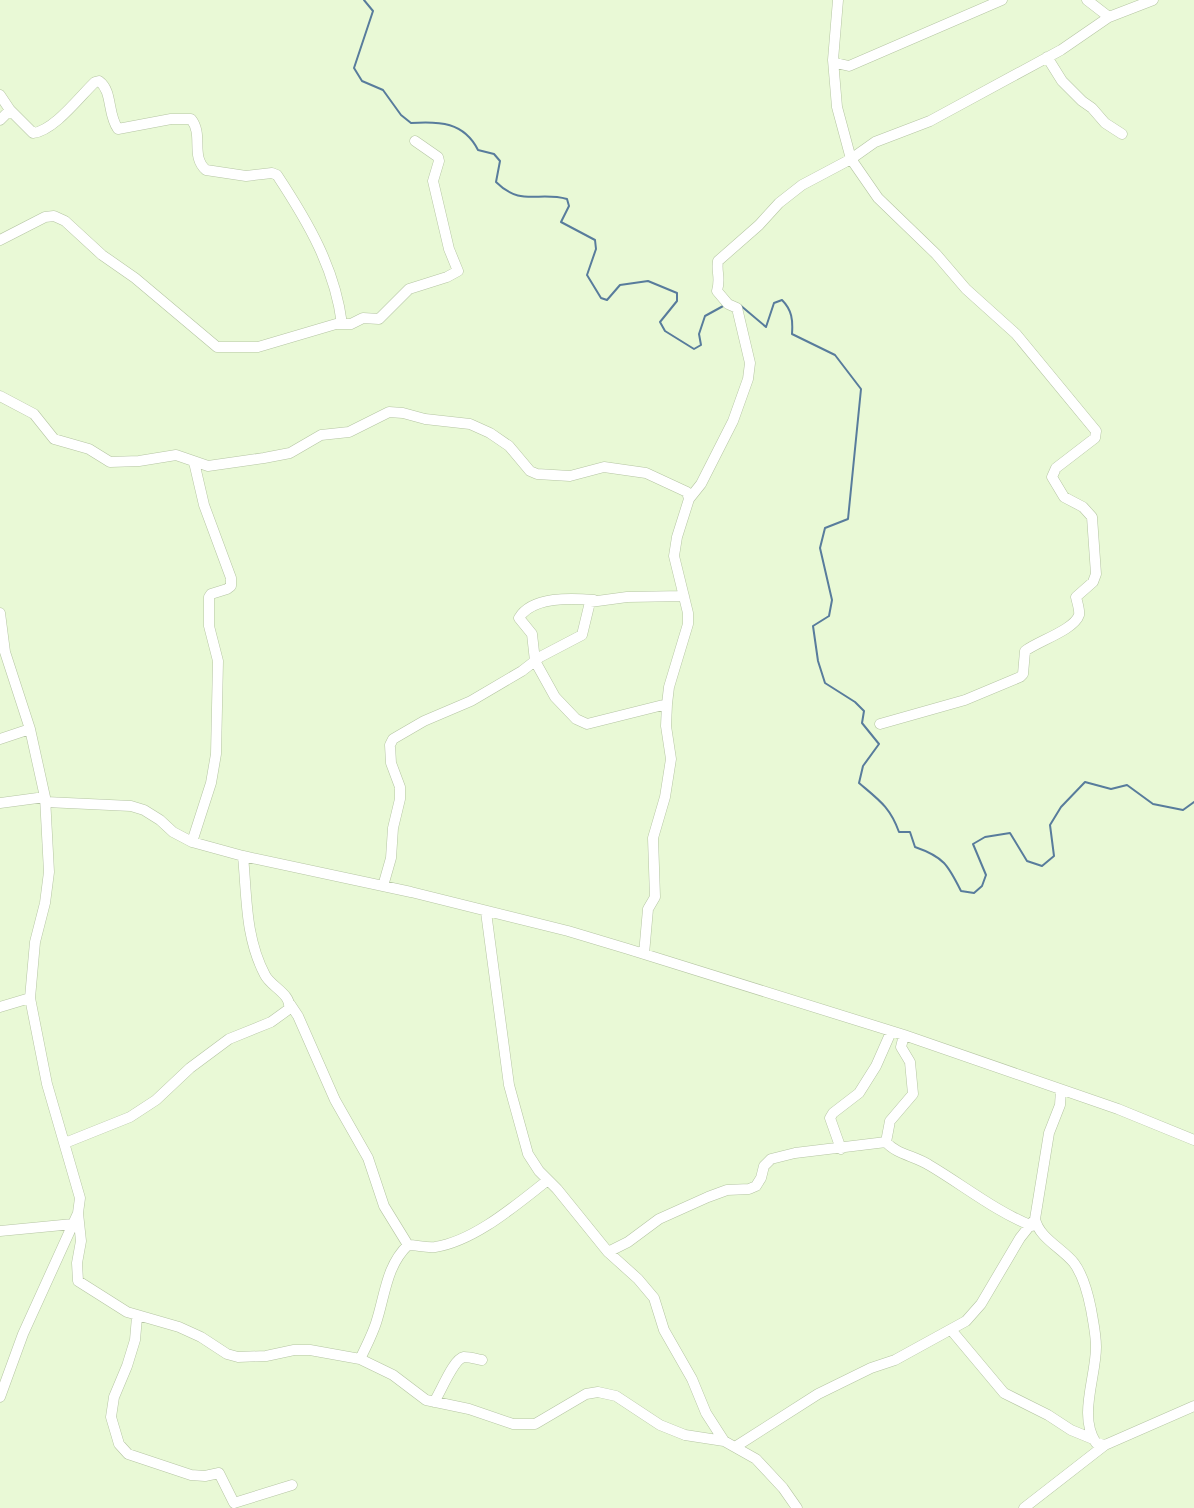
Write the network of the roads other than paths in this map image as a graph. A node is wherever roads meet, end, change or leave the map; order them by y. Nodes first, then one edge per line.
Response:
1 (838, 0) edge
2 (1002, 0) edge
3 (1087, 0) edge
4 (1153, 0) edge
5 (1108, 17) junction
6 (1047, 57) junction
7 (833, 60) junction
8 (0, 94) edge
9 (10, 110) junction
10 (0, 120) edge
11 (1122, 134) dead end
12 (415, 141) dead end
13 (851, 159) junction
14 (0, 240) edge
15 (342, 324) junction
16 (0, 396) edge
17 (194, 462) junction
18 (689, 499) junction
19 (684, 596) junction
20 (594, 600) junction
21 (0, 613) edge
22 (534, 661) junction
23 (667, 704) junction
24 (880, 724) dead end
25 (30, 729) junction
26 (0, 738) edge
27 (46, 799) junction
28 (0, 803) edge
29 (192, 842) junction
30 (243, 856) junction
31 (383, 886) junction
32 (486, 912) junction
33 (644, 954) junction
34 (30, 998) junction
35 (290, 1004) junction
36 (0, 1007) edge
37 (891, 1032) junction
38 (904, 1035) junction
39 (1061, 1090) junction
40 (1194, 1140) edge
41 (886, 1142) junction
42 (65, 1143) junction
43 (841, 1149) junction
44 (548, 1180) junction
45 (78, 1213) junction
46 (73, 1224) junction
47 (1034, 1224) junction
48 (0, 1231) edge
49 (408, 1245) junction
50 (608, 1252) junction
51 (137, 1317) junction
52 (952, 1331) junction
53 (360, 1359) junction
54 (482, 1360) dead end
55 (0, 1397) edge
56 (434, 1402) junction
57 (1194, 1406) edge
58 (1093, 1439) junction
59 (724, 1441) junction
60 (1105, 1445) junction
61 (735, 1447) junction
62 (292, 1485) dead end
63 (797, 1508) edge
64 (1024, 1508) edge

1 - 7 street
2 - 7 street
3 - 5 street
4 - 5 street
5 - 6 street
6 - 11 street
6 - 13 street
7 - 13 street
8 - 9 street
9 - 10 street
9 - 15 street
12 - 15 street
13 - 18 street
13 - 24 street
14 - 15 street
16 - 17 street
17 - 18 street
17 - 29 street
18 - 19 street
19 - 20 street
19 - 23 street
20 - 22 street
20 - 22 street
21 - 25 street
22 - 23 street
22 - 31 street
23 - 33 street
25 - 26 street
25 - 27 street
27 - 28 street
27 - 29 street
27 - 34 street
29 - 30 street
30 - 31 street
30 - 35 street
31 - 32 street
32 - 33 street
32 - 44 street
33 - 37 street
34 - 36 street
34 - 42 street
35 - 42 street
35 - 49 street
37 - 38 street
37 - 43 street
38 - 39 street
38 - 41 street
39 - 40 street
39 - 47 street
41 - 43 street
41 - 47 street
42 - 45 street
43 - 50 street
44 - 49 street
44 - 50 street
45 - 46 street
45 - 51 street
46 - 48 street
46 - 55 street
47 - 52 street
47 - 58 street
49 - 53 street
50 - 59 street
51 - 53 street
51 - 62 street
52 - 58 street
52 - 61 street
53 - 56 street
54 - 56 street
56 - 59 street
57 - 60 street
58 - 60 street
59 - 61 street
60 - 64 street
61 - 63 street

